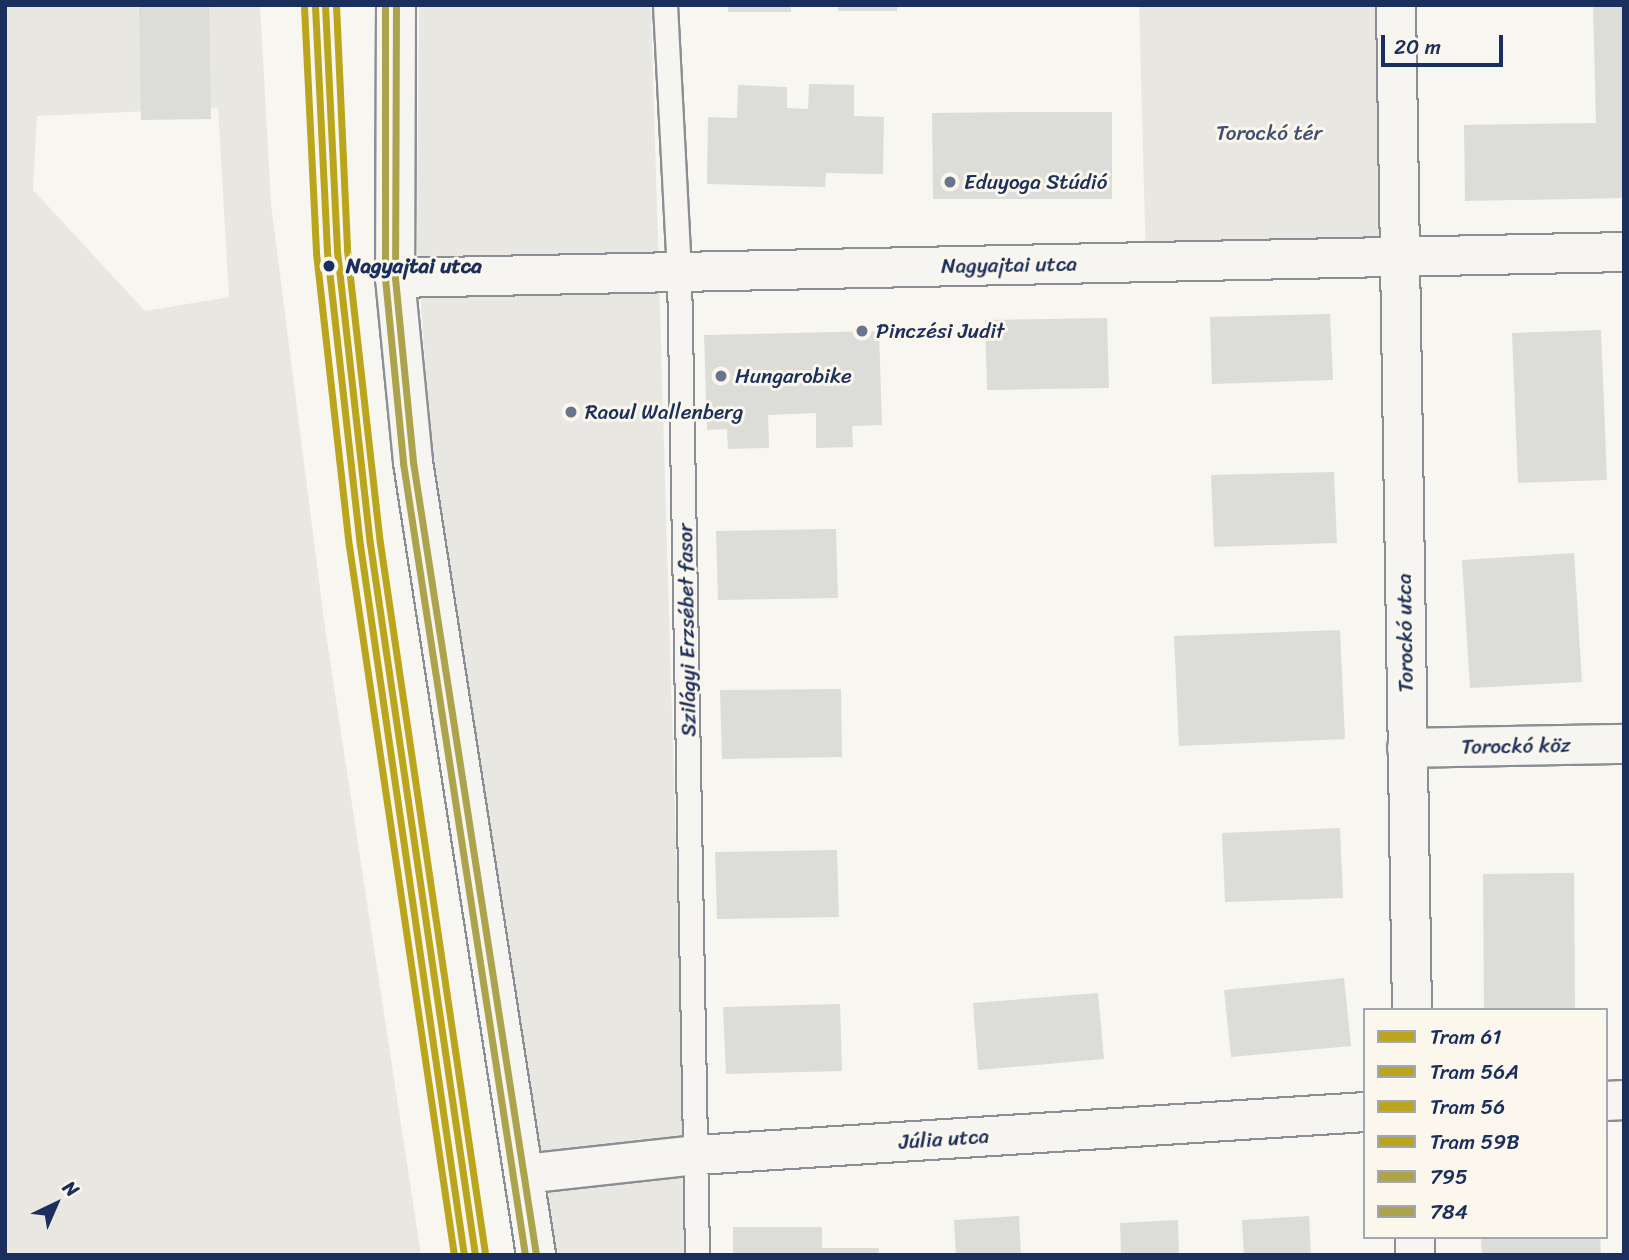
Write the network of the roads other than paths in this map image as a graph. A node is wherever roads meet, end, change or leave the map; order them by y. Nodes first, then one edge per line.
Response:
1 (396, 5) edge
2 (665, 5) edge
3 (1395, 5) edge
4 (1624, 252) edge
5 (1397, 257) junction
6 (679, 272) junction
7 (395, 278) junction
8 (1624, 744) edge
9 (1407, 748) junction
10 (1412, 1008) edge
11 (1363, 1112) edge
12 (697, 1155) junction
13 (524, 1174) junction
14 (536, 1255) edge
15 (698, 1255) edge

1 - 7 street
2 - 6 lane, Szilágyi Erzsébet fasor
3 - 5 street
4 - 5 street, Nagyajtai utca
5 - 6 street, Nagyajtai utca
5 - 9 street, Torockó utca
6 - 7 street, Nagyajtai utca
6 - 12 lane, Szilágyi Erzsébet fasor
7 - 13 street
8 - 9 street, Torockó köz
9 - 10 street, Torockó utca
11 - 12 street, Júlia utca
12 - 13 street, Júlia utca
12 - 15 lane, Szilágyi Erzsébet fasor
13 - 14 street

